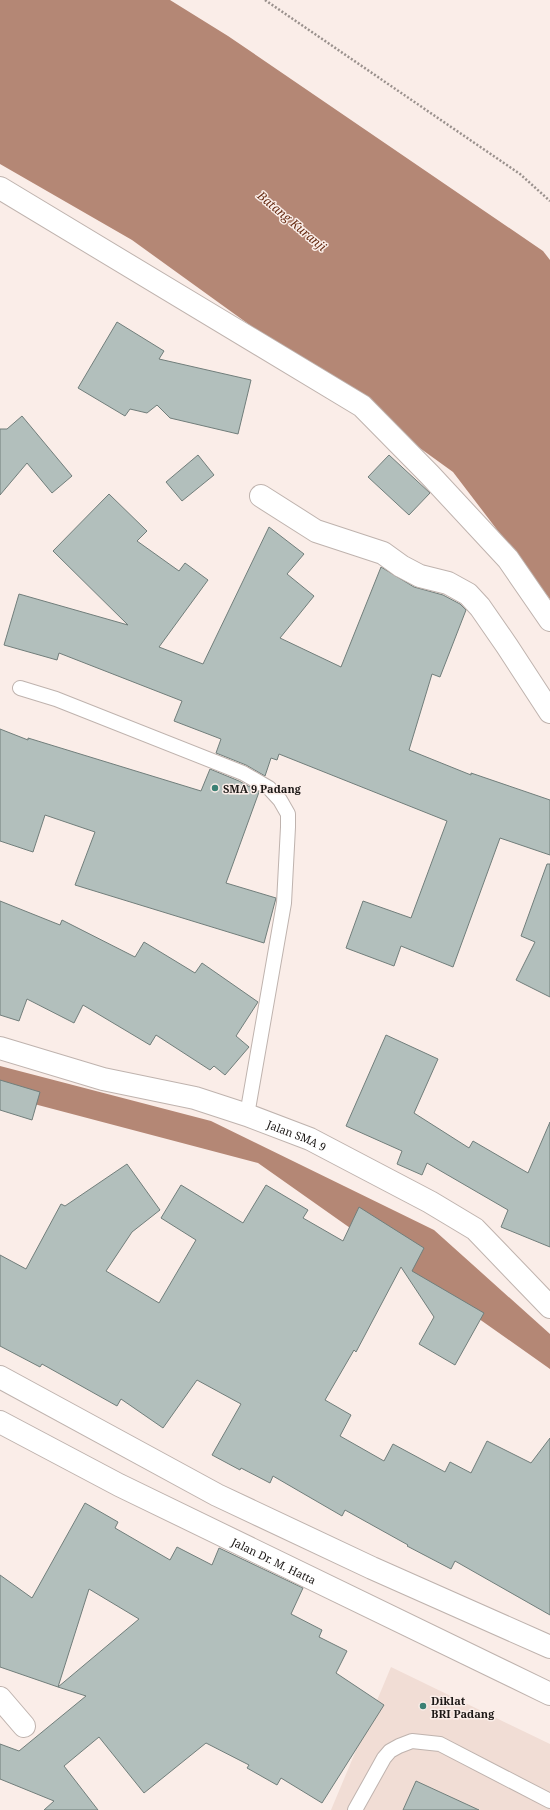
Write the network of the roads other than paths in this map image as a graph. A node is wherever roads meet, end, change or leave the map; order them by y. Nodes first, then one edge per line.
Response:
1 (0, 188) edge
2 (261, 496) dead end
3 (550, 620) edge
4 (20, 688) dead end
5 (550, 712) edge
6 (0, 1048) edge
7 (247, 1115) junction
8 (550, 1307) edge
9 (0, 1377) edge
10 (0, 1422) edge
11 (372, 1568) junction
12 (356, 1600) junction
13 (550, 1647) edge
14 (550, 1694) edge
15 (0, 1698) edge
16 (24, 1726) dead end
17 (550, 1801) edge
18 (355, 1810) edge

1 - 3 street
2 - 5 street
4 - 7 lane
6 - 7 street, Jalan SMA 9
7 - 8 street, Jalan SMA 9
9 - 11 street
10 - 12 street, Jalan Dr. M. Hatta
11 - 12 street
11 - 13 street
12 - 14 street, Jalan Dr. M. Hatta
15 - 16 street
17 - 18 lane

